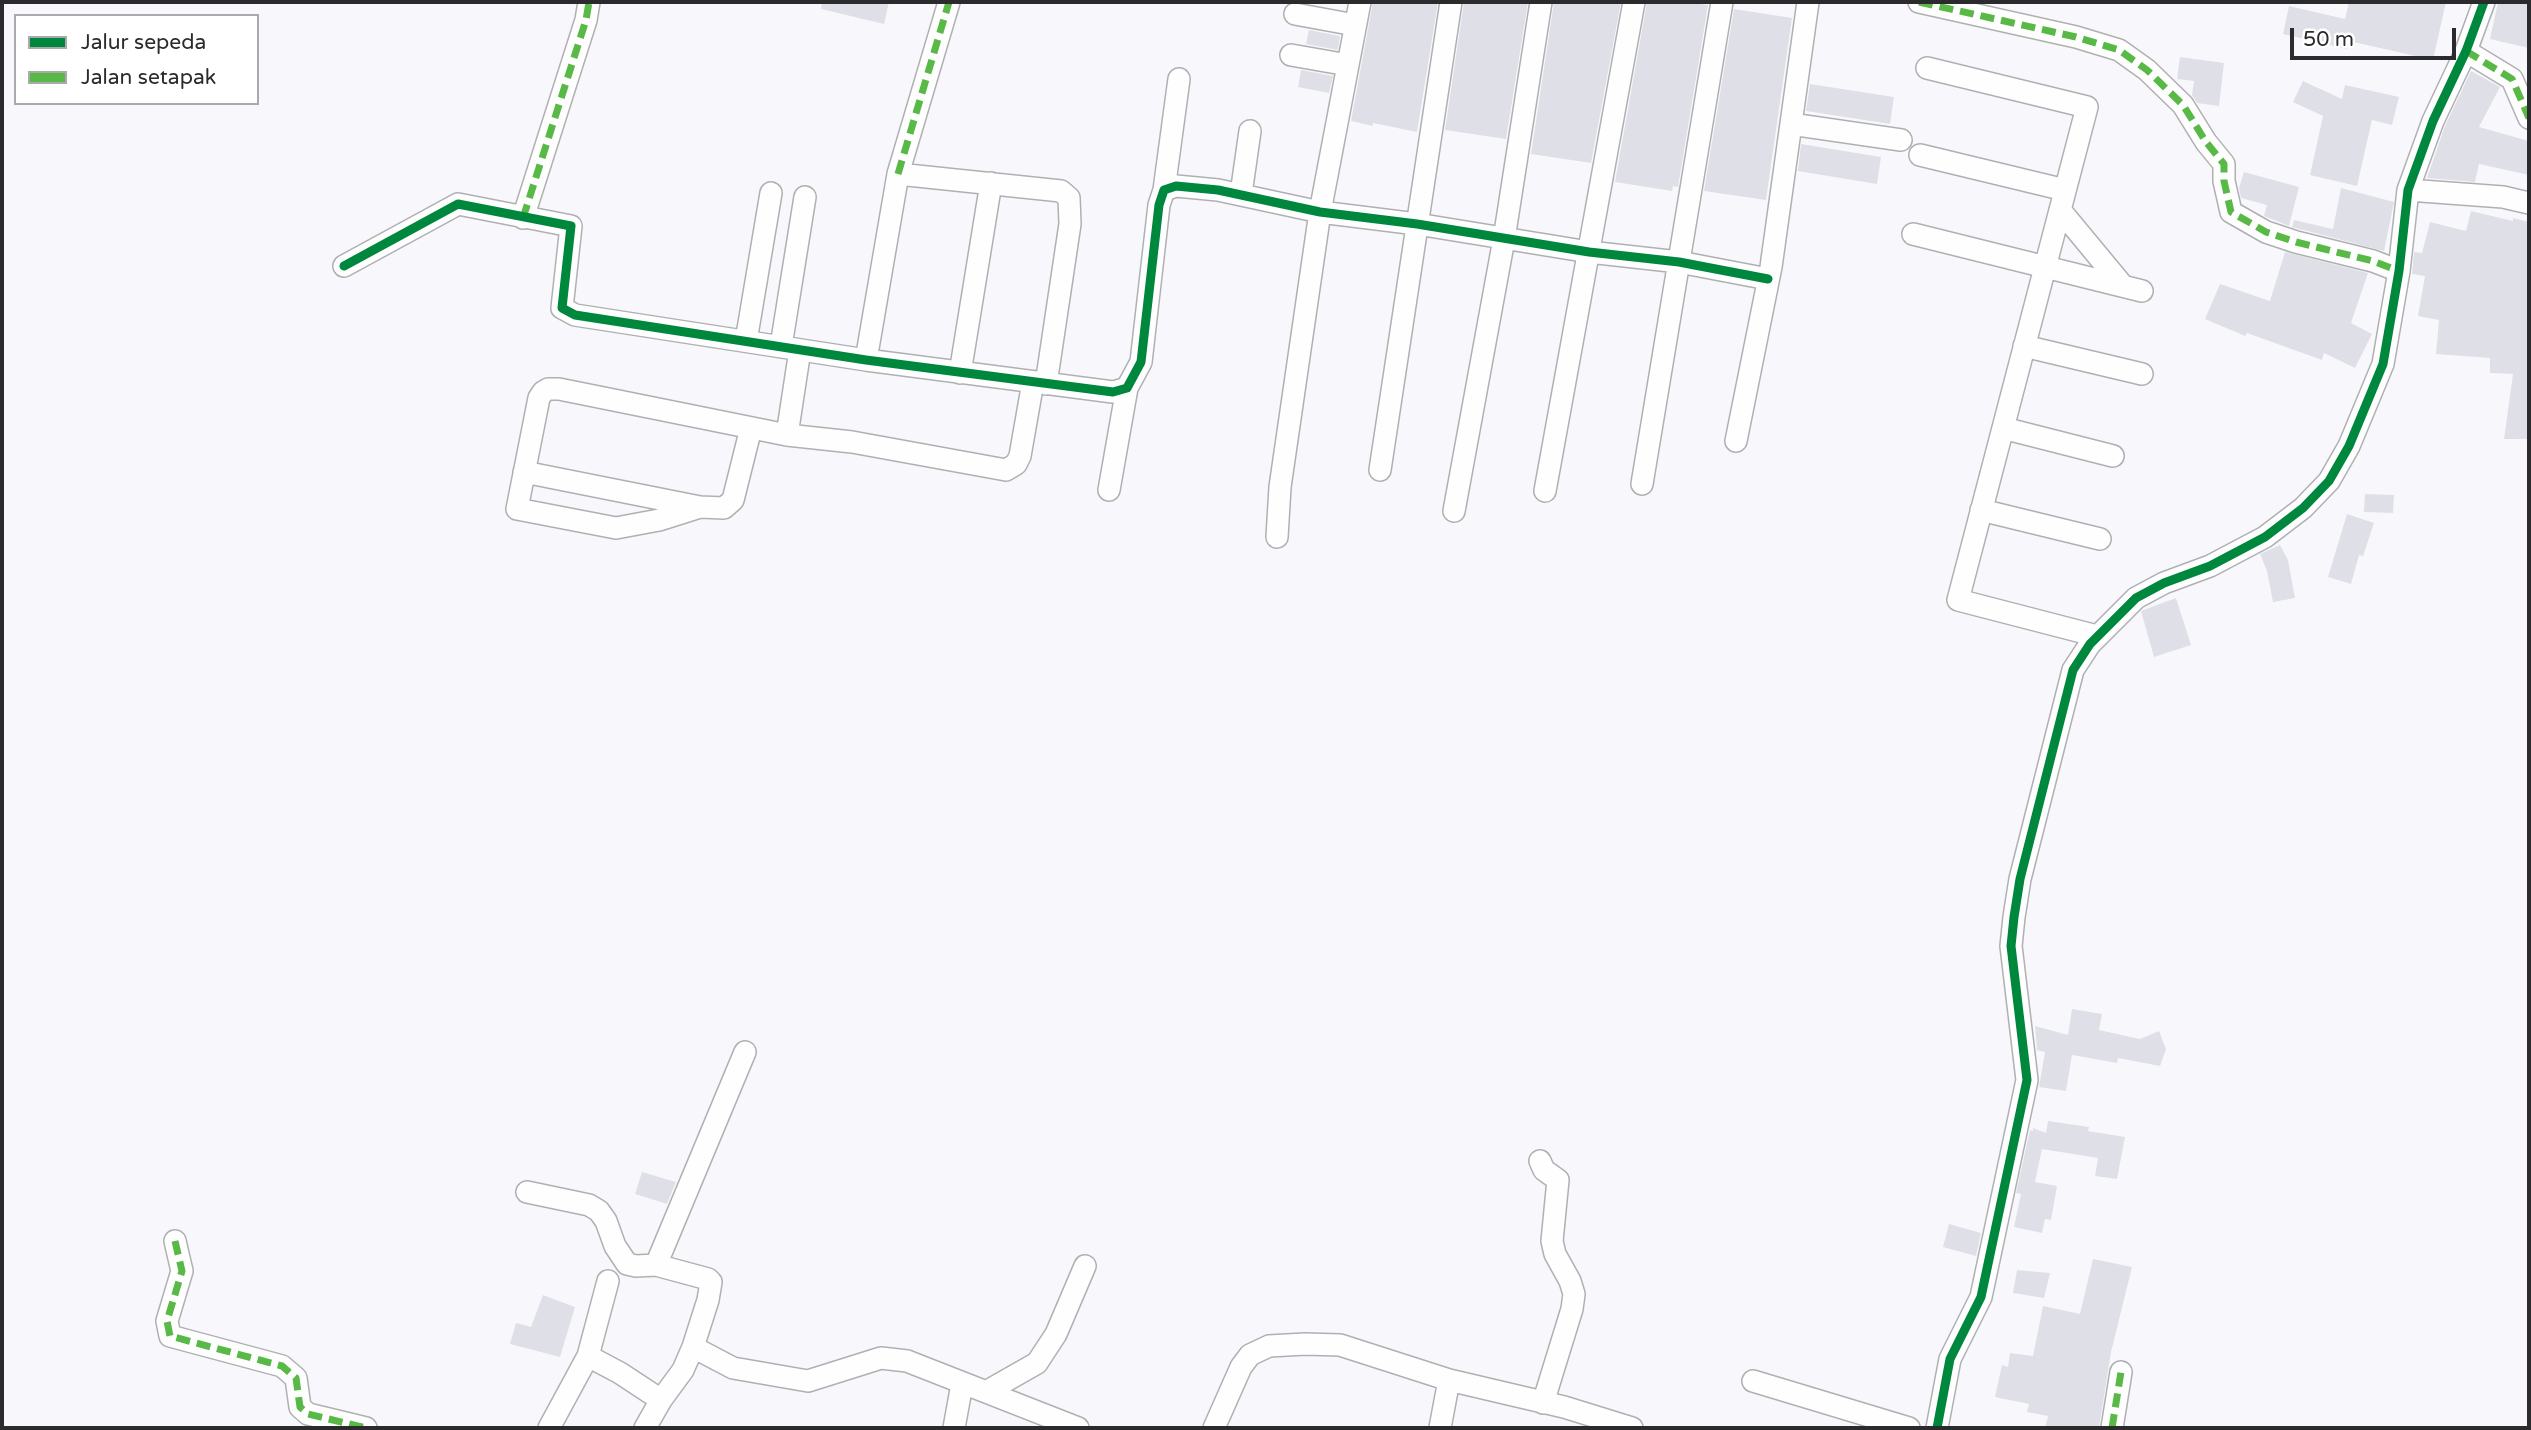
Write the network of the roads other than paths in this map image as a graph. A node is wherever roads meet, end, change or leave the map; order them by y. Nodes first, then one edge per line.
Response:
1 (589, 2) edge
2 (949, 2) edge
3 (1360, 2) edge
4 (1451, 2) edge
5 (1541, 2) edge
6 (1634, 2) edge
7 (1722, 2) edge
8 (1808, 2) edge
9 (1919, 2) edge
10 (2484, 2) edge
11 (1295, 15) dead end
12 (1355, 25) junction
13 (2466, 51) junction
14 (1291, 55) dead end
15 (1348, 65) junction
16 (1927, 68) dead end
17 (1179, 79) dead end
18 (2529, 118) edge
19 (1791, 124) junction
20 (1250, 131) dead end
21 (1901, 140) dead end
22 (1920, 155) dead end
23 (898, 174) junction
24 (991, 183) junction
25 (1164, 190) junction
26 (2408, 190) junction
27 (771, 193) dead end
28 (1241, 194) junction
29 (805, 197) dead end
30 (2062, 200) junction
31 (2529, 203) edge
32 (1320, 212) junction
33 (523, 218) junction
34 (1418, 224) junction
35 (1913, 234) dead end
36 (1504, 239) junction
37 (1588, 252) junction
38 (1679, 262) junction
39 (344, 266) dead end
40 (2045, 266) junction
41 (2399, 271) junction
42 (1768, 279) junction
43 (746, 341) junction
44 (2024, 345) junction
45 (791, 348) junction
46 (866, 360) junction
47 (960, 373) junction
48 (2142, 374) dead end
49 (1039, 383) junction
50 (1127, 388) junction
51 (751, 428) junction
52 (2003, 428) junction
53 (787, 435) junction
54 (1736, 441) dead end
55 (2113, 456) dead end
56 (1380, 470) dead end
57 (524, 472) junction
58 (1642, 484) dead end
59 (1109, 491) dead end
60 (1545, 491) dead end
61 (623, 492) junction
62 (700, 507) junction
63 (1982, 510) junction
64 (1454, 511) dead end
65 (615, 528) junction
66 (1277, 537) dead end
67 (2100, 539) dead end
68 (2097, 636) junction
69 (745, 1052) dead end
70 (1540, 1161) dead end
71 (527, 1192) dead end
72 (175, 1241) dead end
73 (656, 1265) junction
74 (1085, 1266) dead end
75 (608, 1281) dead end
76 (693, 1347) junction
77 (588, 1356) junction
78 (2121, 1372) dead end
79 (1450, 1380) junction
80 (1753, 1381) dead end
81 (962, 1384) junction
82 (986, 1392) junction
83 (661, 1400) junction
84 (1543, 1403) junction
85 (1028, 1419) edge
86 (366, 1428) edge
87 (550, 1428) edge
88 (645, 1428) edge
89 (954, 1428) edge
90 (1078, 1428) edge
91 (1213, 1428) edge
92 (1440, 1428) edge
93 (1632, 1428) edge
94 (1909, 1428) edge
95 (1937, 1428) edge
96 (2112, 1428) edge

1 - 33 street
2 - 23 street
3 - 12 street
4 - 34 street
5 - 36 street
6 - 37 street
7 - 38 street
8 - 19 street
9 - 41 street
10 - 13 street
11 - 12 street
12 - 15 street
13 - 18 street
13 - 26 street
14 - 15 street
15 - 32 street
16 - 30 street
17 - 25 street
19 - 21 street
19 - 42 street
20 - 28 street
22 - 30 street
23 - 24 street
23 - 46 street
24 - 47 street
24 - 49 street
25 - 28 street
25 - 50 street
26 - 31 street
26 - 41 street
27 - 43 street
28 - 32 street
29 - 45 street
30 - 40 street
30 - 40 street
32 - 34 street
32 - 66 street
33 - 39 street
33 - 43 street
34 - 36 street
34 - 56 street
35 - 40 street
36 - 37 street
36 - 64 street
37 - 38 street
37 - 60 street
38 - 42 street
38 - 58 street
40 - 44 street
41 - 68 street
42 - 54 street
43 - 45 street
44 - 48 street
44 - 52 street
45 - 46 street
45 - 53 street
46 - 47 street
47 - 49 street
49 - 50 street
49 - 53 street
50 - 59 street
51 - 53 street
51 - 57 street
51 - 62 street
52 - 55 street
52 - 63 street
57 - 61 street
57 - 65 street
61 - 62 street
61 - 65 street
62 - 65 street
63 - 67 street
63 - 68 street
68 - 95 street
69 - 73 street
70 - 84 street
71 - 73 street
72 - 86 street
73 - 76 street
74 - 82 street
75 - 77 street
76 - 81 street
76 - 83 street
77 - 83 street
77 - 87 street
78 - 96 street
79 - 84 street
79 - 91 street
79 - 92 street
80 - 94 street
81 - 82 street
81 - 89 street
82 - 85 street
83 - 88 street
84 - 93 street
85 - 90 street

